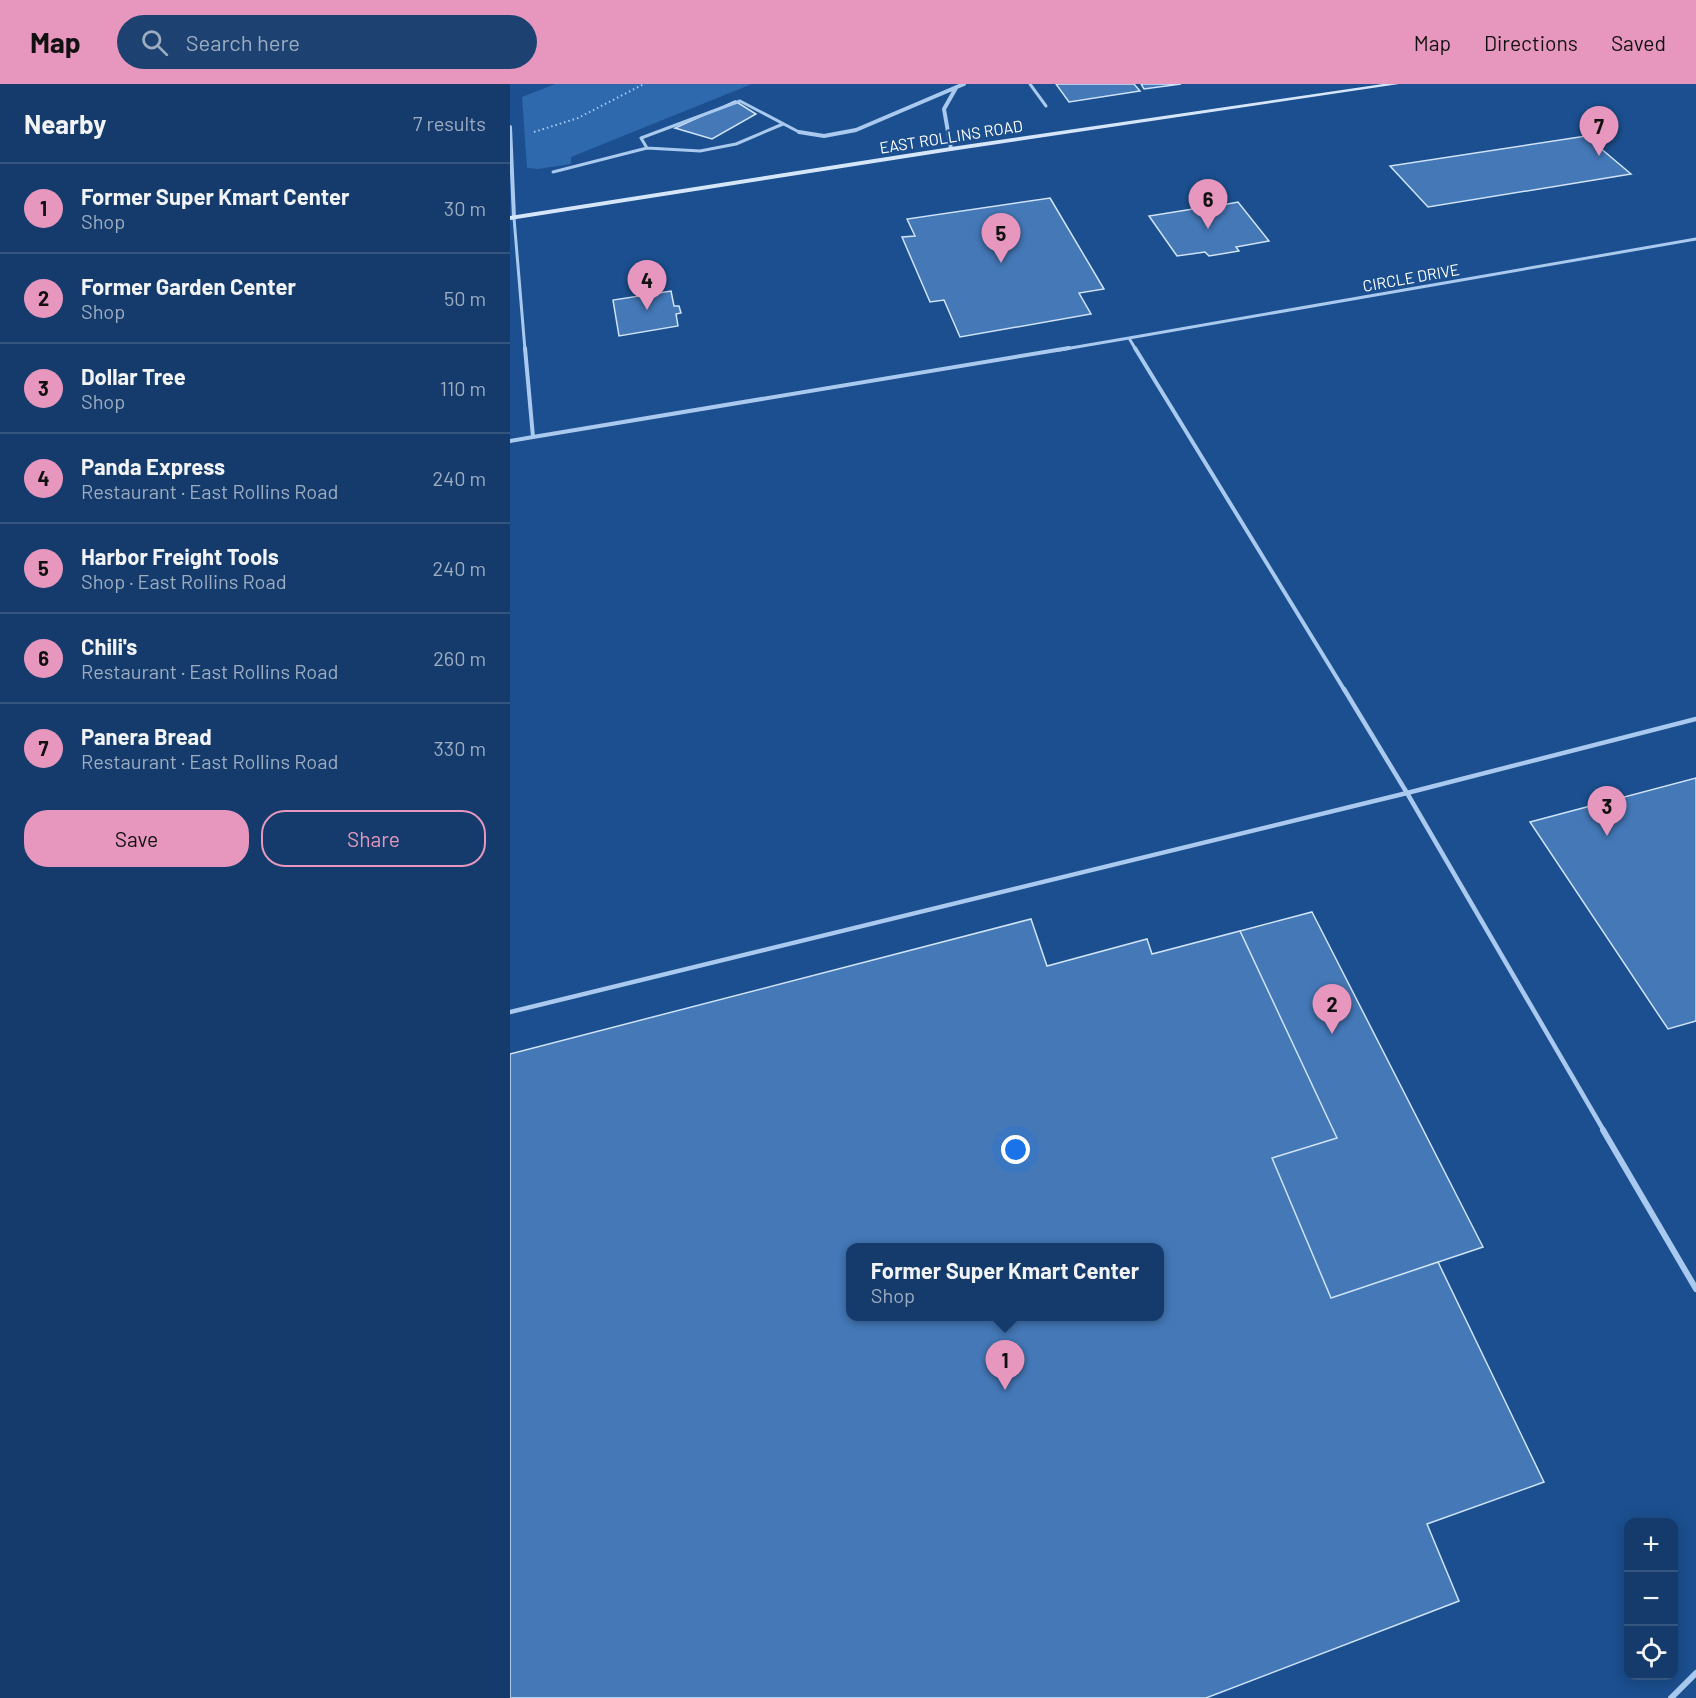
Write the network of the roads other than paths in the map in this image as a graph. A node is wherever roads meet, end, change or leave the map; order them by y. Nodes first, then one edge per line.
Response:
1 (964, 84) edge
2 (1030, 84) edge
3 (1396, 84) edge
4 (956, 88) junction
5 (1046, 106) dead end
6 (783, 124) junction
7 (510, 127) edge
8 (799, 132) joint
9 (647, 148) junction
10 (951, 149) junction
11 (553, 171) dead end
12 (512, 218) edge
13 (1696, 239) edge
14 (1129, 338) junction
15 (533, 437) junction
16 (510, 441) edge
17 (1696, 719) edge
18 (1407, 793) junction
19 (510, 1012) edge
20 (1696, 1289) edge
21 (1696, 1673) edge
22 (1671, 1698) edge

1 - 4 street
2 - 5 lane
3 - 10 main road, EAST ROLLINS ROAD
4 - 8 street
4 - 10 street
6 - 8 lane
6 - 9 lane
6 - 9 lane
7 - 12 street
9 - 11 lane
10 - 12 main road, EAST ROLLINS ROAD
12 - 15 lane
13 - 14 lane, CIRCLE DRIVE
14 - 15 lane, CIRCLE DRIVE
14 - 18 lane
15 - 16 lane
17 - 18 lane
18 - 19 lane
18 - 20 lane
21 - 22 lane

